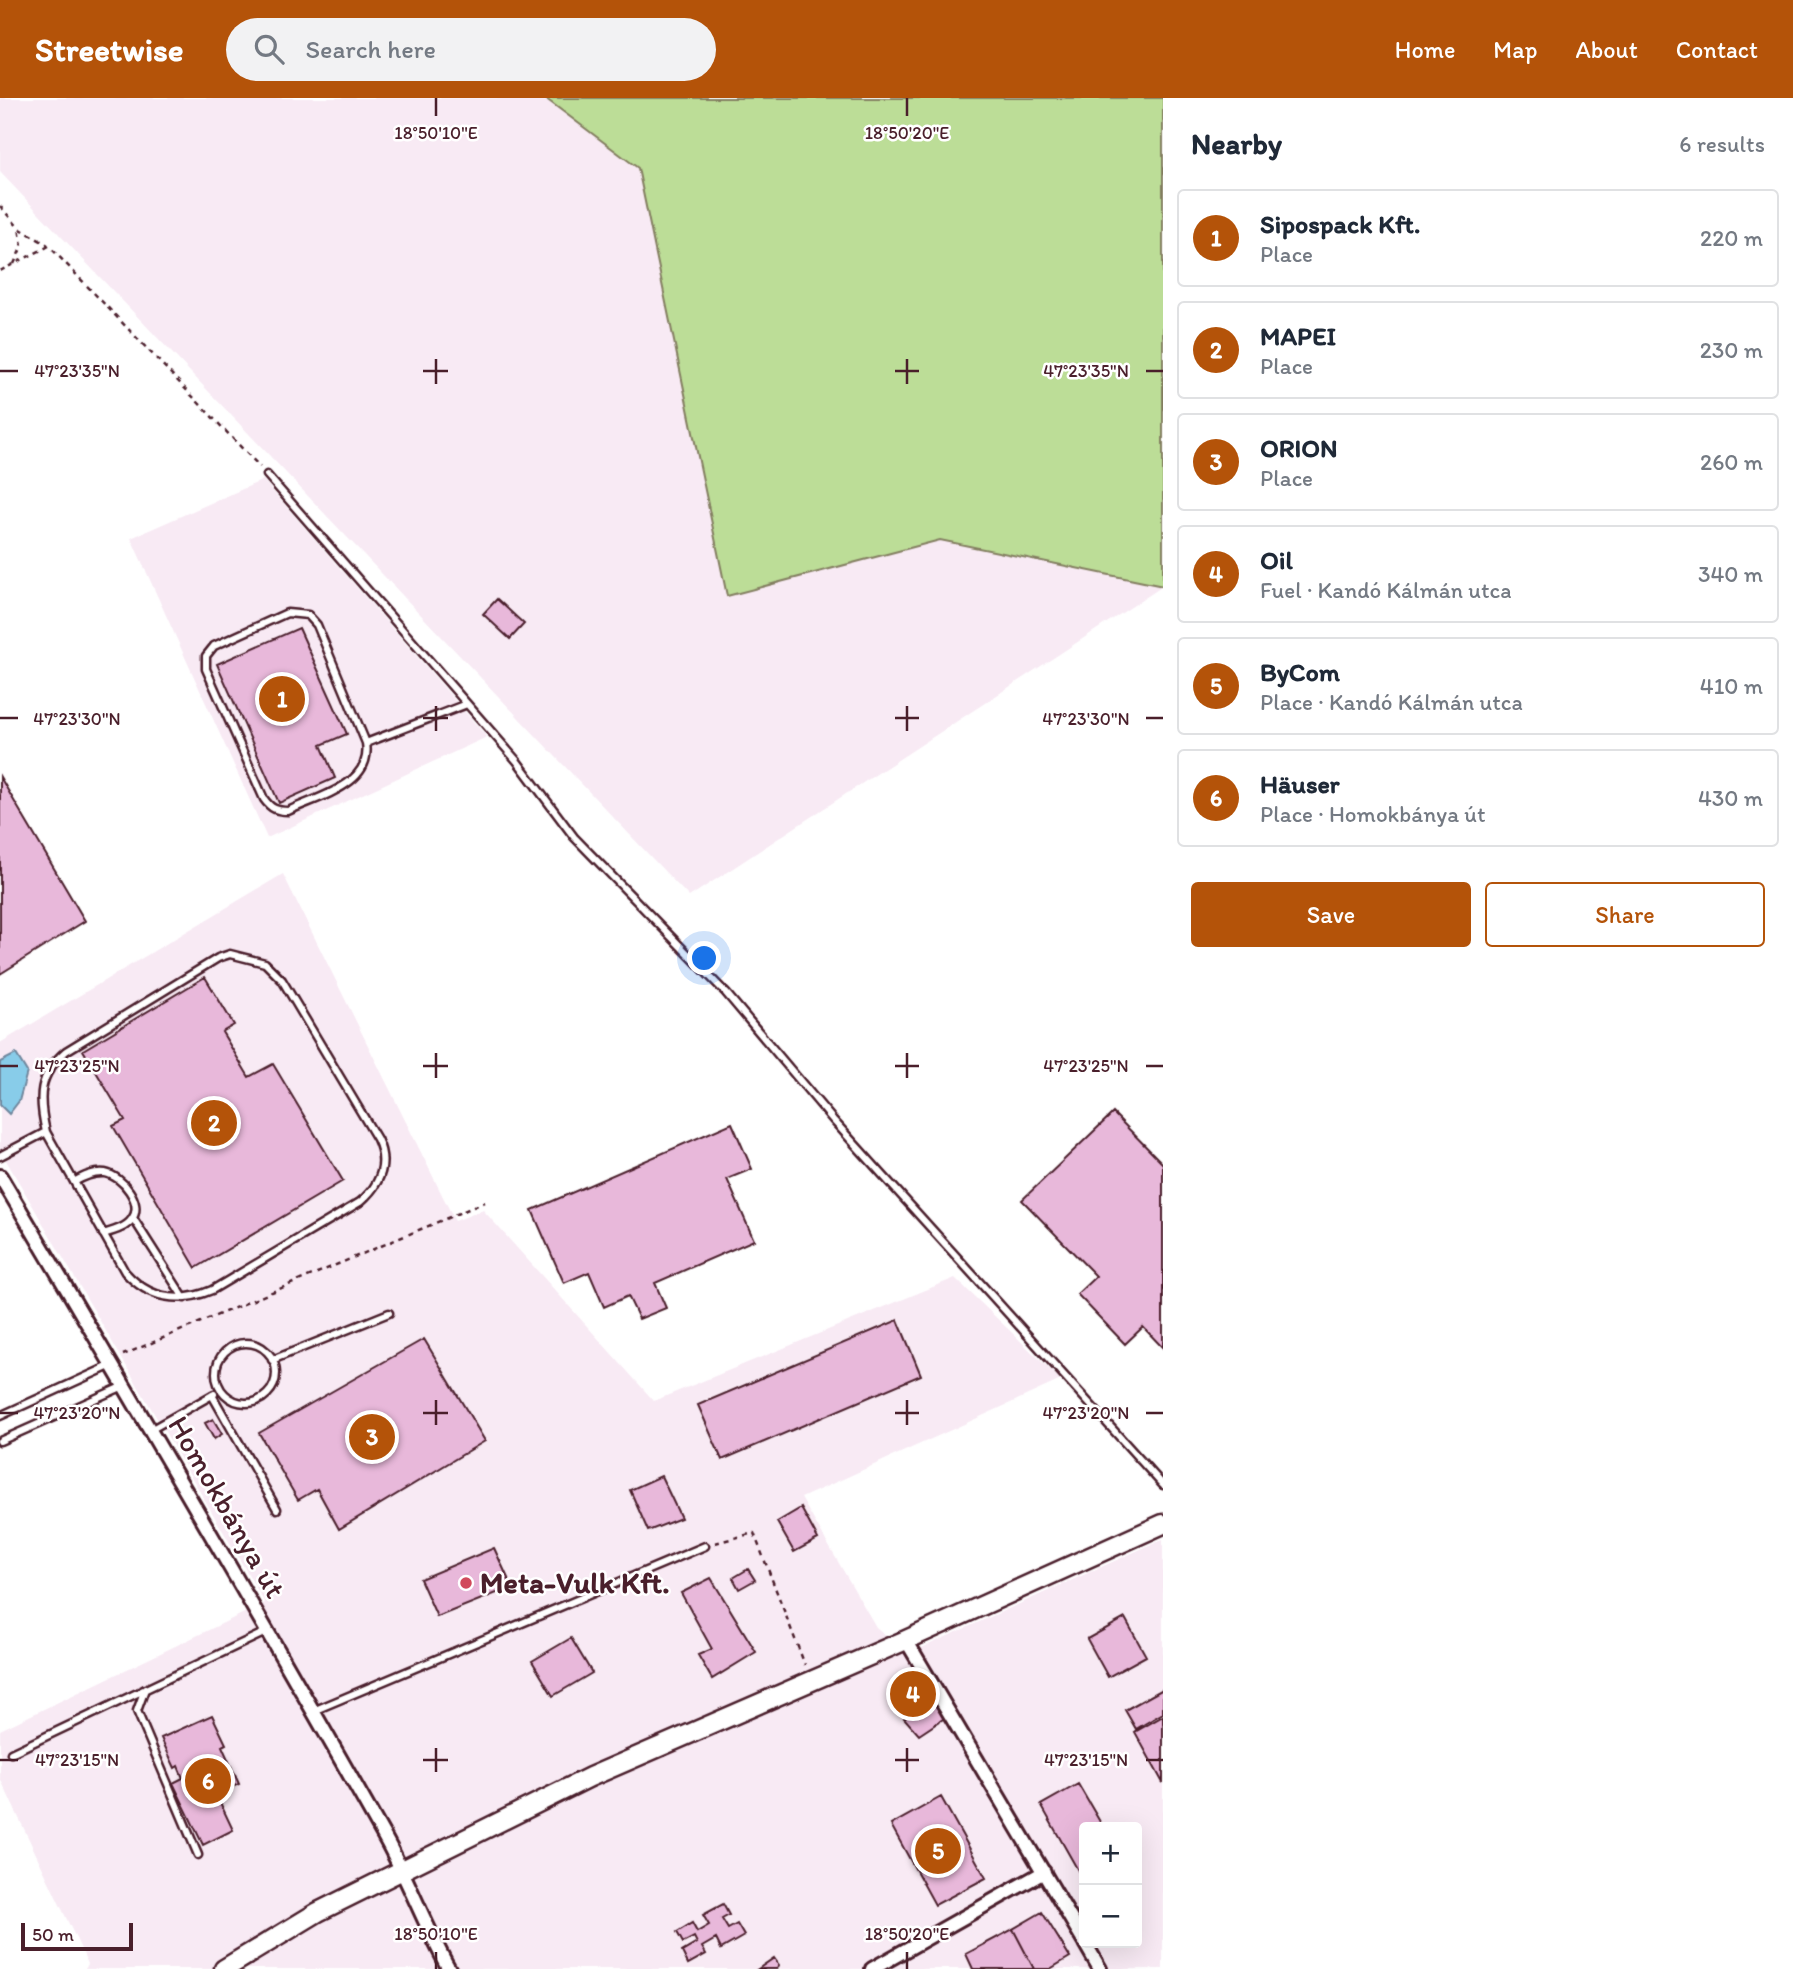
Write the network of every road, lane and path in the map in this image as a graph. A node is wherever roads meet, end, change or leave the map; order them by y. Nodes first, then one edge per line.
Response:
1 (0, 206) edge
2 (19, 228) junction
3 (49, 246) junction
4 (14, 264) junction
5 (0, 271) edge
6 (267, 475) joint
7 (467, 704) junction
8 (366, 743) junction
9 (46, 1132) junction
10 (0, 1156) edge
11 (0, 1176) edge
12 (74, 1182) junction
13 (485, 1202) dead end
14 (133, 1218) junction
15 (103, 1234) junction
16 (184, 1298) junction
17 (389, 1313) dead end
18 (272, 1360) junction
19 (111, 1363) junction
20 (126, 1385) junction
21 (220, 1390) junction
22 (212, 1395) junction
23 (0, 1416) edge
24 (152, 1429) junction
25 (0, 1441) edge
26 (1163, 1485) edge
27 (277, 1509) dead end
28 (1163, 1524) edge
29 (705, 1546) joint
30 (268, 1631) junction
31 (906, 1640) junction
32 (813, 1680) junction
33 (145, 1689) junction
34 (313, 1711) junction
35 (11, 1753) dead end
36 (198, 1855) dead end
37 (402, 1868) junction
38 (1044, 1872) junction
39 (1079, 1932) edge
40 (1088, 1948) edge
41 (224, 1969) edge
42 (449, 1969) edge
43 (872, 1969) edge
44 (1100, 1969) edge

1 - 2 path
2 - 3 path
2 - 4 path
3 - 4 path
3 - 6 path
4 - 5 path
6 - 7 lane
7 - 8 lane
7 - 26 lane
8 - 8 lane
9 - 10 lane
9 - 12 lane
9 - 16 lane
11 - 19 street, Homokbánya út
12 - 14 lane
12 - 15 lane
13 - 19 path
14 - 15 lane
14 - 16 lane
15 - 16 lane
17 - 18 lane
18 - 21 lane
18 - 21 lane
19 - 20 street, Homokbánya út
19 - 23 lane
20 - 24 street, Homokbánya út
20 - 25 lane
21 - 22 lane
22 - 24 lane
22 - 27 lane
24 - 30 street, Homokbánya út
28 - 31 main road
29 - 32 path
29 - 34 lane
30 - 33 lane
30 - 34 street, Homokbánya út
31 - 32 main road
31 - 38 street
32 - 37 main road
33 - 35 lane
33 - 36 lane
34 - 37 street, Homokbánya út
37 - 41 main road
37 - 42 street, Homokbánya út
38 - 39 street
38 - 43 street
40 - 44 street

